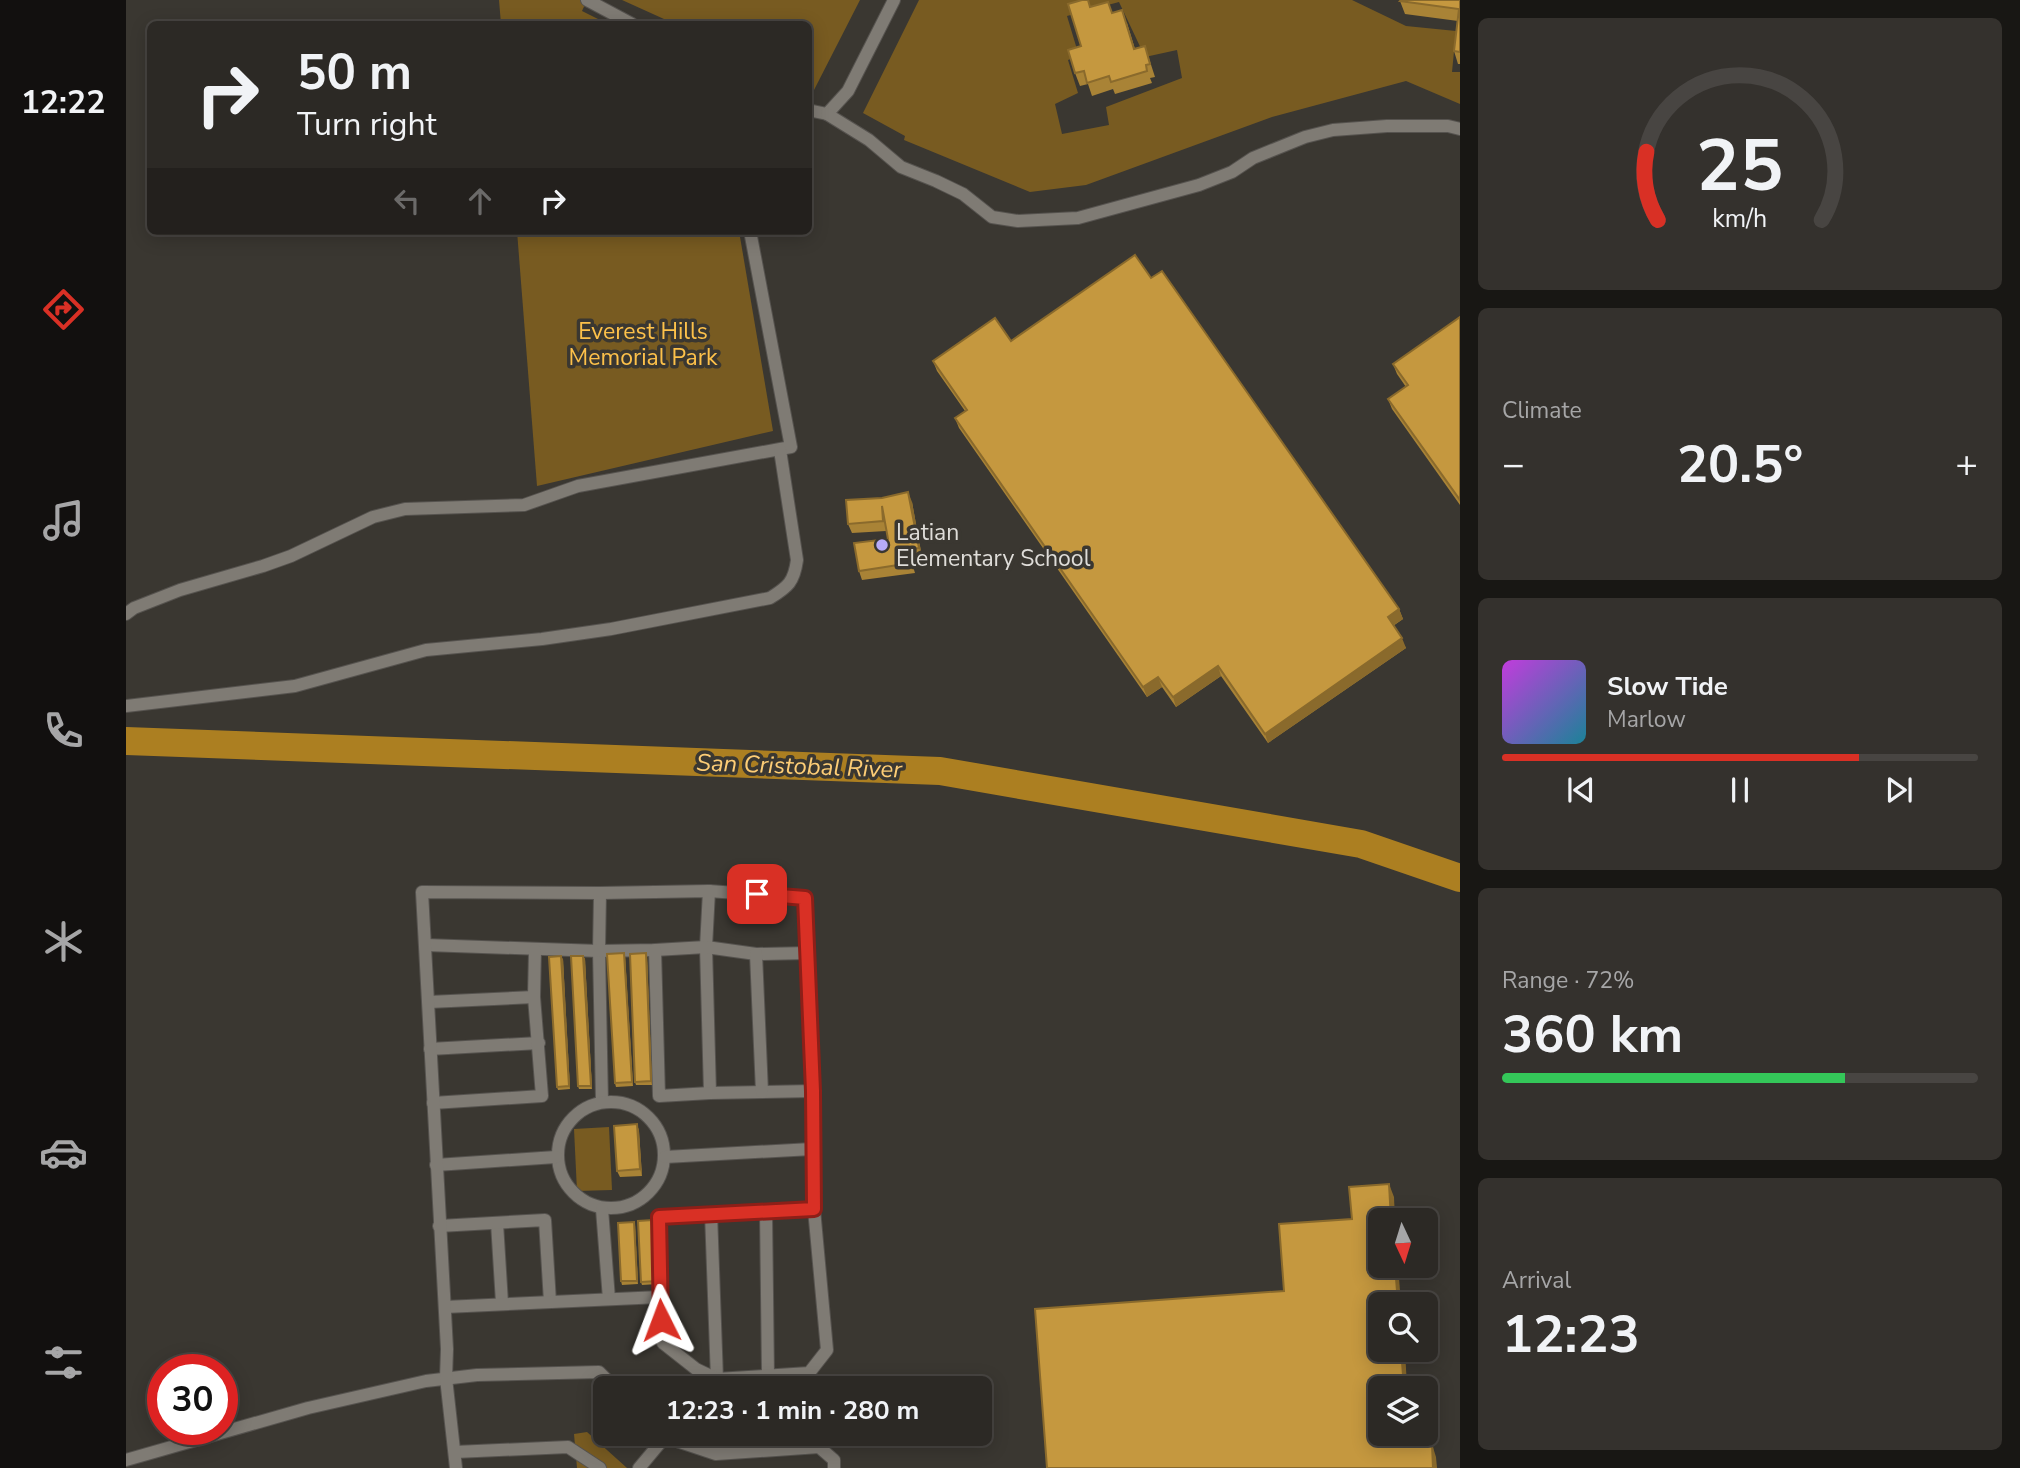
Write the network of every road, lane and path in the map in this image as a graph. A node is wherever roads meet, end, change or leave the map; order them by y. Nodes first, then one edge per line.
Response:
1 (587, 0) edge
2 (894, 0) edge
3 (626, 21) edge
4 (812, 111) edge
5 (827, 114) junction
6 (1460, 129) edge
7 (751, 235) edge
8 (780, 450) junction
9 (126, 614) edge
10 (126, 706) edge
11 (709, 891) junction
12 (600, 892) junction
13 (426, 945) junction
14 (706, 947) junction
15 (535, 950) junction
16 (654, 950) junction
17 (599, 951) junction
18 (808, 953) junction
19 (756, 954) junction
20 (534, 997) junction
21 (429, 1002) junction
22 (539, 1043) junction
23 (430, 1049) junction
24 (813, 1091) junction
25 (710, 1093) junction
26 (762, 1093) junction
27 (602, 1102) junction
28 (433, 1103) junction
29 (812, 1149) junction
30 (556, 1157) junction
31 (665, 1157) junction
32 (436, 1165) junction
33 (602, 1209) junction
34 (814, 1209) junction
35 (766, 1212) junction
36 (711, 1213) junction
37 (497, 1223) junction
38 (439, 1226) junction
39 (660, 1297) junction
40 (609, 1299) junction
41 (550, 1302) junction
42 (502, 1303) junction
43 (445, 1307) junction
44 (603, 1376) edge
45 (710, 1376) edge
46 (717, 1376) edge
47 (768, 1376) joint
48 (446, 1378) junction
49 (655, 1446) edge
50 (694, 1446) edge
51 (455, 1452) junction
52 (126, 1460) edge
53 (456, 1468) edge
54 (600, 1468) edge
55 (639, 1468) edge
56 (834, 1468) edge

1 - 3 street
2 - 5 street
4 - 5 street
5 - 6 street
7 - 8 street
8 - 9 street
8 - 10 street
11 - 12 street
11 - 14 street
11 - 18 street
12 - 13 street
12 - 17 street
13 - 15 street
13 - 21 street
14 - 16 street
14 - 19 street
14 - 25 street
15 - 17 street
15 - 20 street
16 - 17 street
16 - 25 street
17 - 27 street
18 - 19 street
18 - 24 street
19 - 26 street
20 - 21 street
20 - 22 street
21 - 23 street
22 - 23 street
22 - 28 street
23 - 28 street
24 - 26 street
24 - 29 street
25 - 26 street
27 - 30 street
27 - 31 street
28 - 32 street
29 - 31 street
29 - 34 street
30 - 32 street
30 - 33 street
31 - 33 street
32 - 38 street
33 - 40 street
34 - 35 street
34 - 47 street
35 - 36 street
35 - 47 street
36 - 39 street
36 - 46 street
37 - 38 street
37 - 41 street
37 - 42 street
38 - 43 street
39 - 40 street
39 - 45 street
40 - 41 street
41 - 42 street
42 - 43 street
43 - 48 street
44 - 48 street
48 - 51 street
48 - 52 street
49 - 55 street
50 - 56 street
51 - 53 street
51 - 54 street

